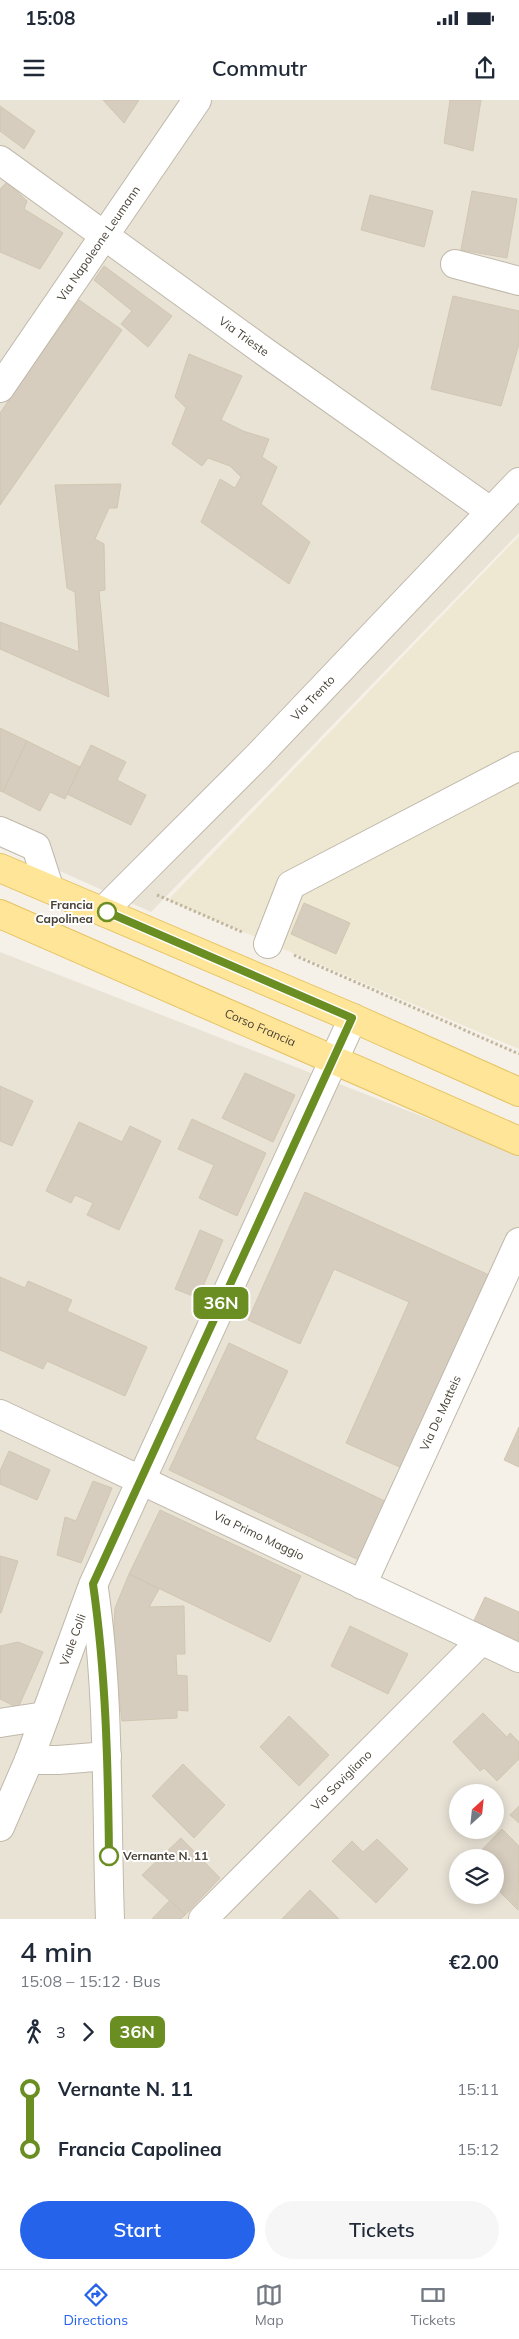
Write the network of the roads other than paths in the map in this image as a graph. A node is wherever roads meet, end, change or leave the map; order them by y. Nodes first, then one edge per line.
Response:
1 (196, 100) edge
2 (0, 160) edge
3 (103, 236) junction
4 (455, 264) dead end
5 (519, 281) edge
6 (0, 388) edge
7 (519, 482) edge
8 (490, 511) junction
9 (519, 766) edge
10 (0, 831) edge
11 (0, 868) edge
12 (48, 887) junction
13 (103, 910) junction
14 (0, 914) edge
15 (268, 944) road end
16 (352, 1018) junction
17 (332, 1059) junction
18 (519, 1092) edge
19 (519, 1141) edge
20 (519, 1242) edge
21 (0, 1414) edge
22 (140, 1480) junction
23 (93, 1584) junction
24 (362, 1585) junction
25 (480, 1641) junction
26 (519, 1658) edge
27 (45, 1716) junction
28 (0, 1723) edge
29 (107, 1756) junction
30 (28, 1760) junction
31 (0, 1827) edge
32 (110, 1919) edge
33 (203, 1919) edge

1 - 3 street, Via Napoleone Leumann
2 - 3 street, Via Trieste
3 - 6 street, Via Napoleone Leumann
3 - 8 street, Via Trieste
4 - 5 street
7 - 8 street, Via Trento
8 - 13 street, Via Trento
9 - 15 street
10 - 12 street
11 - 12 main road
12 - 13 main road
13 - 16 main road
14 - 17 main road, Corso Francia
16 - 17 street, Viale Colli
16 - 18 main road
17 - 19 main road, Corso Francia
17 - 22 street, Viale Colli
20 - 24 street, Via De Matteis
21 - 22 street, Via Primo Maggio
22 - 23 street, Viale Colli
22 - 24 street, Via Primo Maggio
23 - 27 street, Viale Colli
23 - 29 street
24 - 25 street, Via Primo Maggio
25 - 26 street, Via Primo Maggio
25 - 33 street, Via Savigliano
27 - 28 street
27 - 30 street, Viale Colli
29 - 30 street
29 - 32 street
30 - 31 street, Viale Colli

